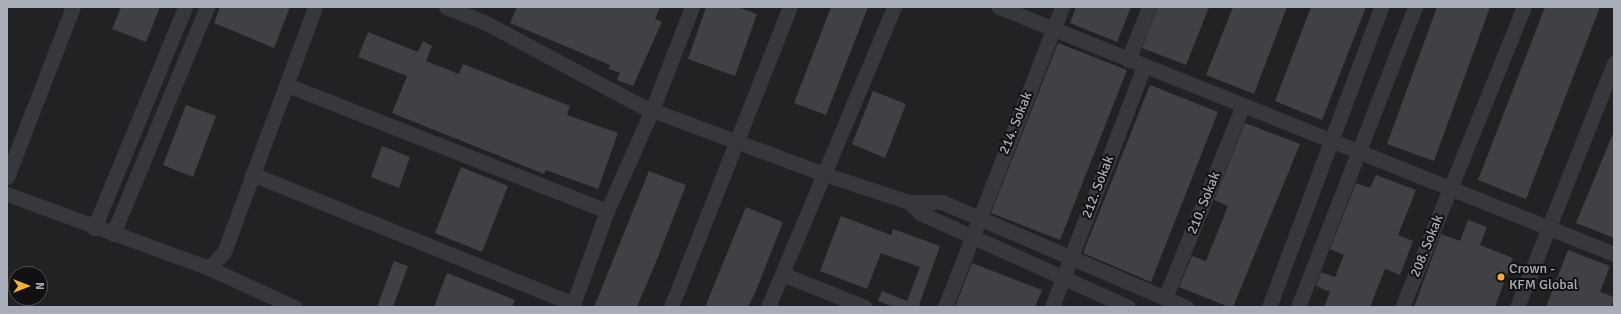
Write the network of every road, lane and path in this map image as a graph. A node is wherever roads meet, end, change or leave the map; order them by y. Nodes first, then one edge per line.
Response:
1 (73, 7) edge
2 (185, 7) edge
3 (207, 7) edge
4 (314, 7) edge
5 (446, 7) edge
6 (692, 7) edge
7 (790, 7) edge
8 (894, 7) edge
9 (999, 7) edge
10 (1062, 7) edge
11 (1149, 7) edge
12 (1381, 7) edge
13 (1415, 7) edge
14 (1524, 7) edge
15 (1053, 28) junction
16 (1128, 60) junction
17 (1614, 63) edge
18 (1144, 66) junction
19 (287, 85) junction
20 (1242, 107) junction
21 (652, 110) junction
22 (1332, 141) junction
23 (737, 142) junction
24 (1358, 149) junction
25 (252, 174) junction
26 (824, 174) junction
27 (7, 177) edge
28 (1451, 186) junction
29 (7, 194) edge
30 (909, 202) junction
31 (607, 211) junction
32 (978, 218) junction
33 (1549, 227) junction
34 (94, 228) junction
35 (114, 234) junction
36 (973, 238) junction
37 (1614, 254) edge
38 (1071, 260) junction
39 (209, 268) junction
40 (782, 274) junction
41 (1062, 280) junction
42 (1165, 298) junction
43 (573, 305) edge
44 (294, 307) edge
45 (671, 307) edge
46 (768, 307) edge
47 (865, 307) edge
48 (945, 307) edge
49 (1052, 307) edge
50 (1128, 307) edge
51 (1186, 307) edge
52 (1269, 307) edge
53 (1298, 307) edge
54 (1402, 307) edge
55 (1517, 307) edge

1 - 27 street
2 - 34 street
3 - 35 street
4 - 19 street
5 - 21 street
6 - 21 street
7 - 23 street
8 - 26 street
9 - 15 street
10 - 15 street, 214. Sokak
11 - 16 street
12 - 22 street
13 - 24 street
14 - 28 street, 208. Sokak
15 - 16 street
15 - 32 street, 214. Sokak
16 - 18 street
17 - 33 street
18 - 20 street
18 - 38 street, 212. Sokak
19 - 25 street
19 - 31 street
20 - 22 street
20 - 42 street, 210. Sokak
21 - 23 street
21 - 31 street
22 - 24 street
22 - 52 street
23 - 26 street
23 - 45 street
24 - 28 street
24 - 53 street
25 - 39 street
25 - 43 street
26 - 30 street
26 - 40 street
28 - 33 street
28 - 54 street, 208. Sokak
29 - 34 street
30 - 32 street
30 - 36 street
31 - 43 street
32 - 36 street, 214. Sokak
32 - 38 street
33 - 37 street
33 - 55 street
34 - 35 street
35 - 39 street
36 - 41 street
36 - 48 street
38 - 41 street, 212. Sokak
38 - 42 street
39 - 44 street
40 - 46 street
40 - 47 street
41 - 49 street, 212. Sokak
41 - 50 street
42 - 51 street

